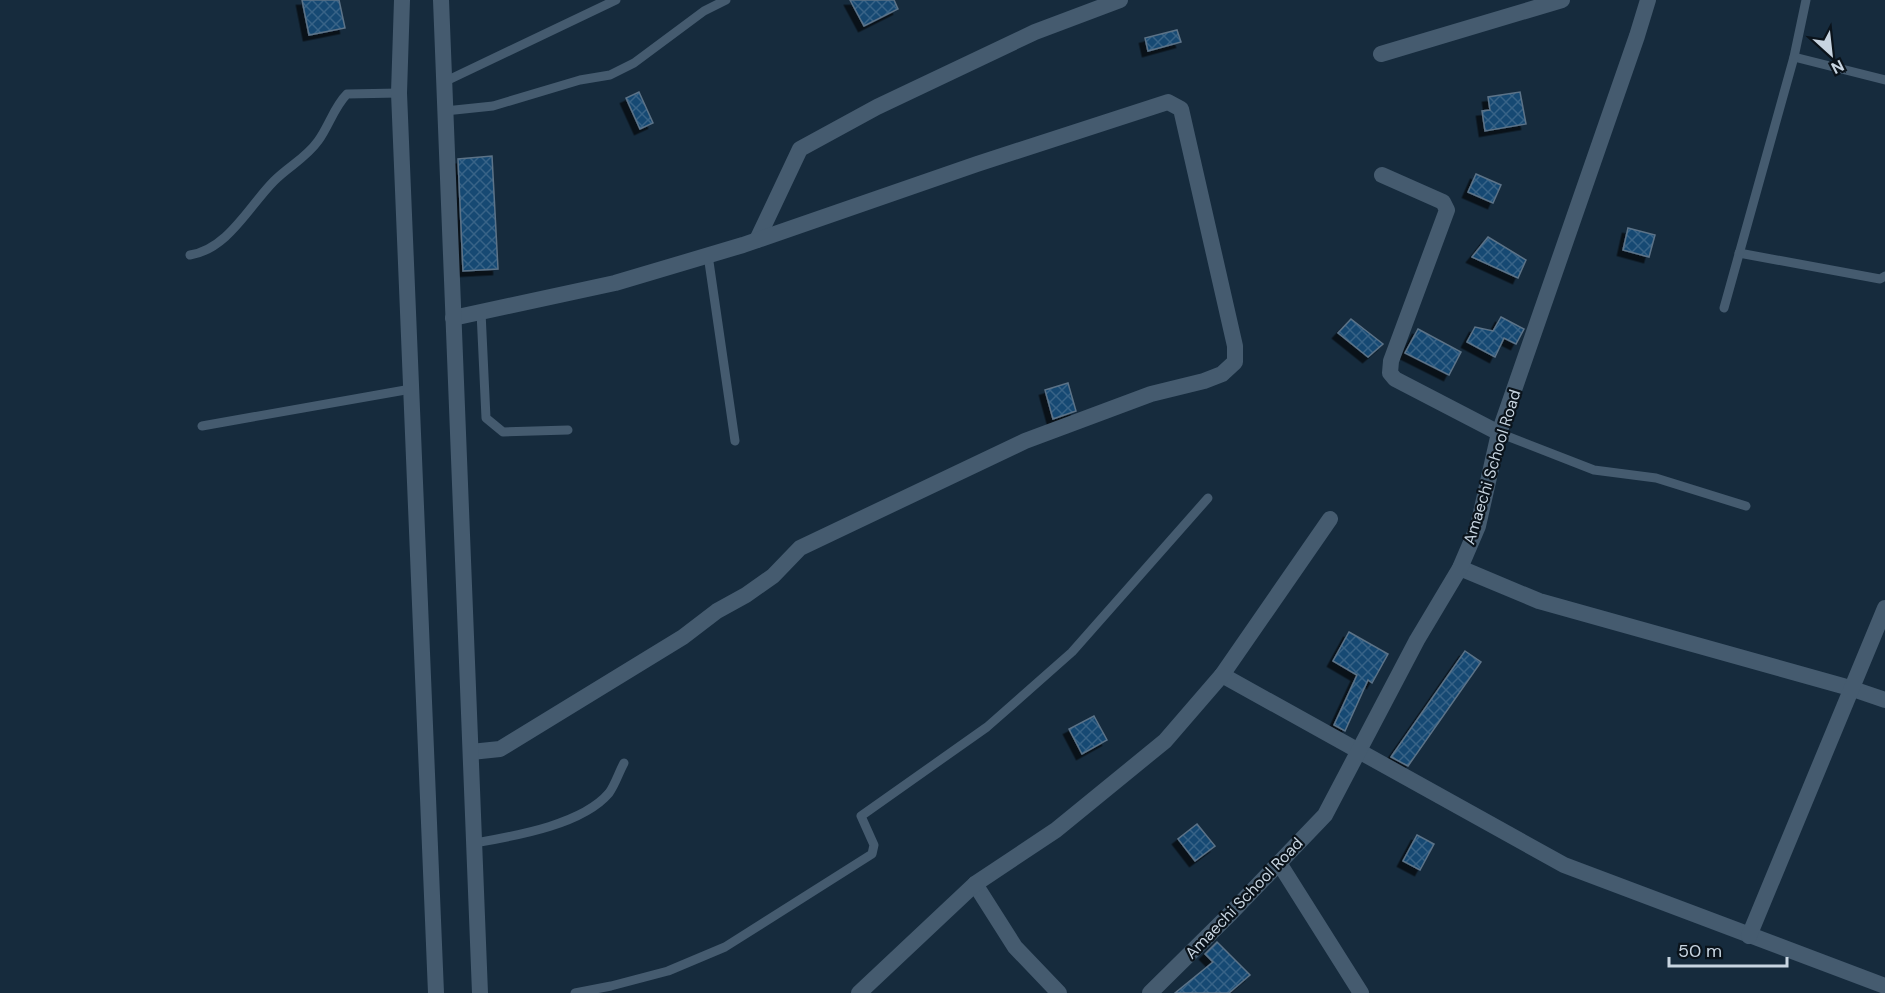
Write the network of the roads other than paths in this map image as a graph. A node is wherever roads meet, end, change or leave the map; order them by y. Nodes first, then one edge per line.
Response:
1 (402, 0) edge
2 (441, 0) edge
3 (616, 0) edge
4 (726, 0) edge
5 (1120, 0) edge
6 (1562, 0) edge
7 (1648, 0) edge
8 (1806, 0) edge
9 (1381, 54) dead end
10 (1794, 57) junction
11 (1885, 80) edge
12 (444, 82) junction
13 (399, 93) junction
14 (445, 111) junction
15 (1382, 175) dead end
16 (757, 240) junction
17 (1739, 253) junction
18 (190, 255) dead end
19 (708, 255) junction
20 (1885, 276) edge
21 (1724, 308) dead end
22 (481, 312) junction
23 (453, 318) junction
24 (411, 389) junction
25 (202, 426) dead end
26 (568, 430) dead end
27 (1499, 433) junction
28 (735, 441) dead end
29 (1208, 498) dead end
30 (1746, 506) dead end
31 (1330, 519) dead end
32 (1460, 568) junction
33 (1885, 608) edge
34 (1222, 675) junction
35 (1850, 688) junction
36 (1885, 700) edge
37 (471, 752) junction
38 (1359, 752) junction
39 (624, 763) dead end
40 (475, 843) junction
41 (1279, 863) junction
42 (975, 884) junction
43 (1749, 936) junction
44 (1885, 986) edge
45 (1157, 991) edge
46 (436, 993) edge
47 (480, 993) edge
48 (574, 993) edge
49 (859, 993) edge
50 (1059, 993) edge
51 (1361, 993) edge

1 - 13 street
2 - 12 street
3 - 12 lane
4 - 14 lane
5 - 16 street
6 - 9 street
7 - 27 street, Amaechi School Road
8 - 10 lane
10 - 11 lane
10 - 17 lane
12 - 14 street
13 - 18 lane
13 - 24 street
14 - 23 street
15 - 27 street
16 - 19 street
16 - 37 street
17 - 20 lane
17 - 21 lane
19 - 22 street
19 - 28 lane
22 - 23 street
22 - 26 lane
23 - 37 street
24 - 25 lane
24 - 46 street
27 - 30 lane
27 - 32 street, Amaechi School Road
29 - 48 lane
31 - 34 street
32 - 35 street
32 - 38 street, Amaechi School Road
33 - 35 street
34 - 38 street
34 - 42 street
35 - 36 street
35 - 43 street
37 - 40 street
38 - 41 street, Amaechi School Road
38 - 43 street
39 - 40 lane
40 - 47 street
41 - 45 street, Amaechi School Road
41 - 51 street
42 - 49 street
42 - 50 street
43 - 44 street

